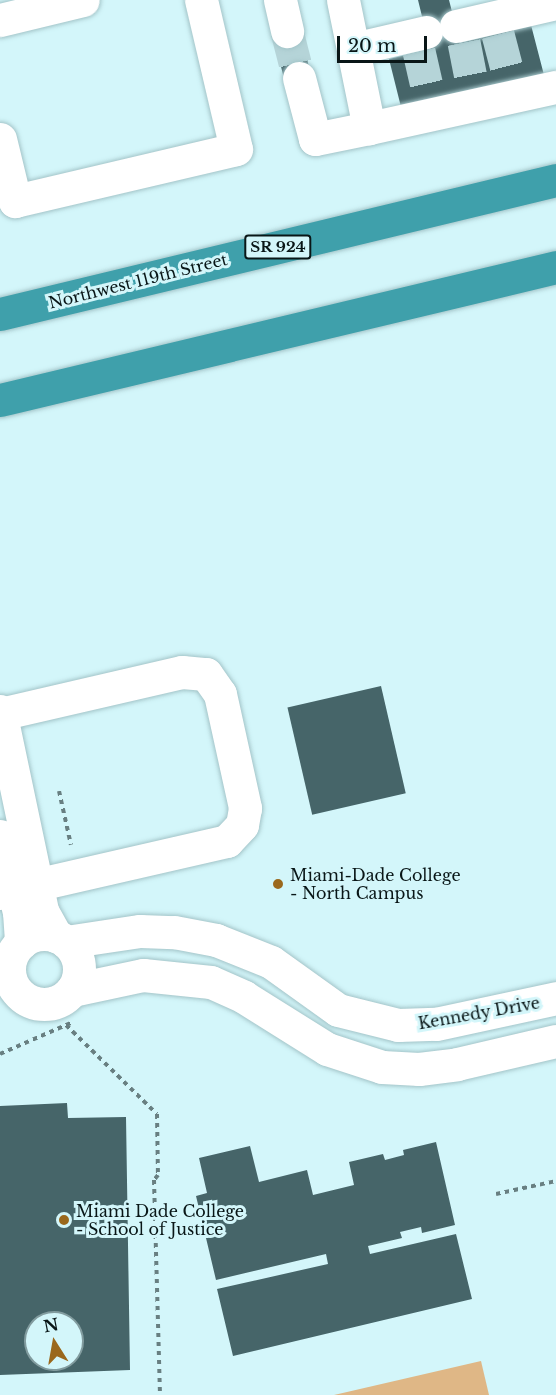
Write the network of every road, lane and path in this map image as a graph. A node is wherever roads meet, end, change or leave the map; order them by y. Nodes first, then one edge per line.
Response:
1 (84, 0) edge
2 (201, 0) edge
3 (343, 0) edge
4 (556, 3) edge
5 (0, 20) edge
6 (353, 49) junction
7 (299, 78) tunnel mouth
8 (556, 87) edge
9 (369, 128) junction
10 (0, 138) edge
11 (556, 180) edge
12 (556, 267) edge
13 (0, 314) edge
14 (0, 400) edge
15 (0, 713) edge
16 (59, 790) dead end
17 (0, 836) edge
18 (72, 849) dead end
19 (17, 888) edge
20 (61, 939) junction
21 (10, 959) edge
22 (72, 990) junction
23 (556, 998) edge
24 (35, 1003) junction
25 (0, 1013) edge
26 (66, 1025) dead end
27 (556, 1041) edge
28 (556, 1181) edge
29 (496, 1194) dead end
30 (160, 1395) edge

1 - 5 street
2 - 10 street
3 - 6 street
4 - 6 street
6 - 9 street
7 - 9 street
8 - 9 street
11 - 13 highway, Northwest 119th Street / SR 924
12 - 14 highway
15 - 19 street
15 - 19 street
16 - 18 path
17 - 19 street
19 - 20 street
19 - 21 street
20 - 21 street, Kennedy Drive
20 - 22 street
20 - 23 street, Kennedy Drive
21 - 24 street
22 - 24 street
22 - 27 street
24 - 25 street
26 - 30 path
28 - 29 path

